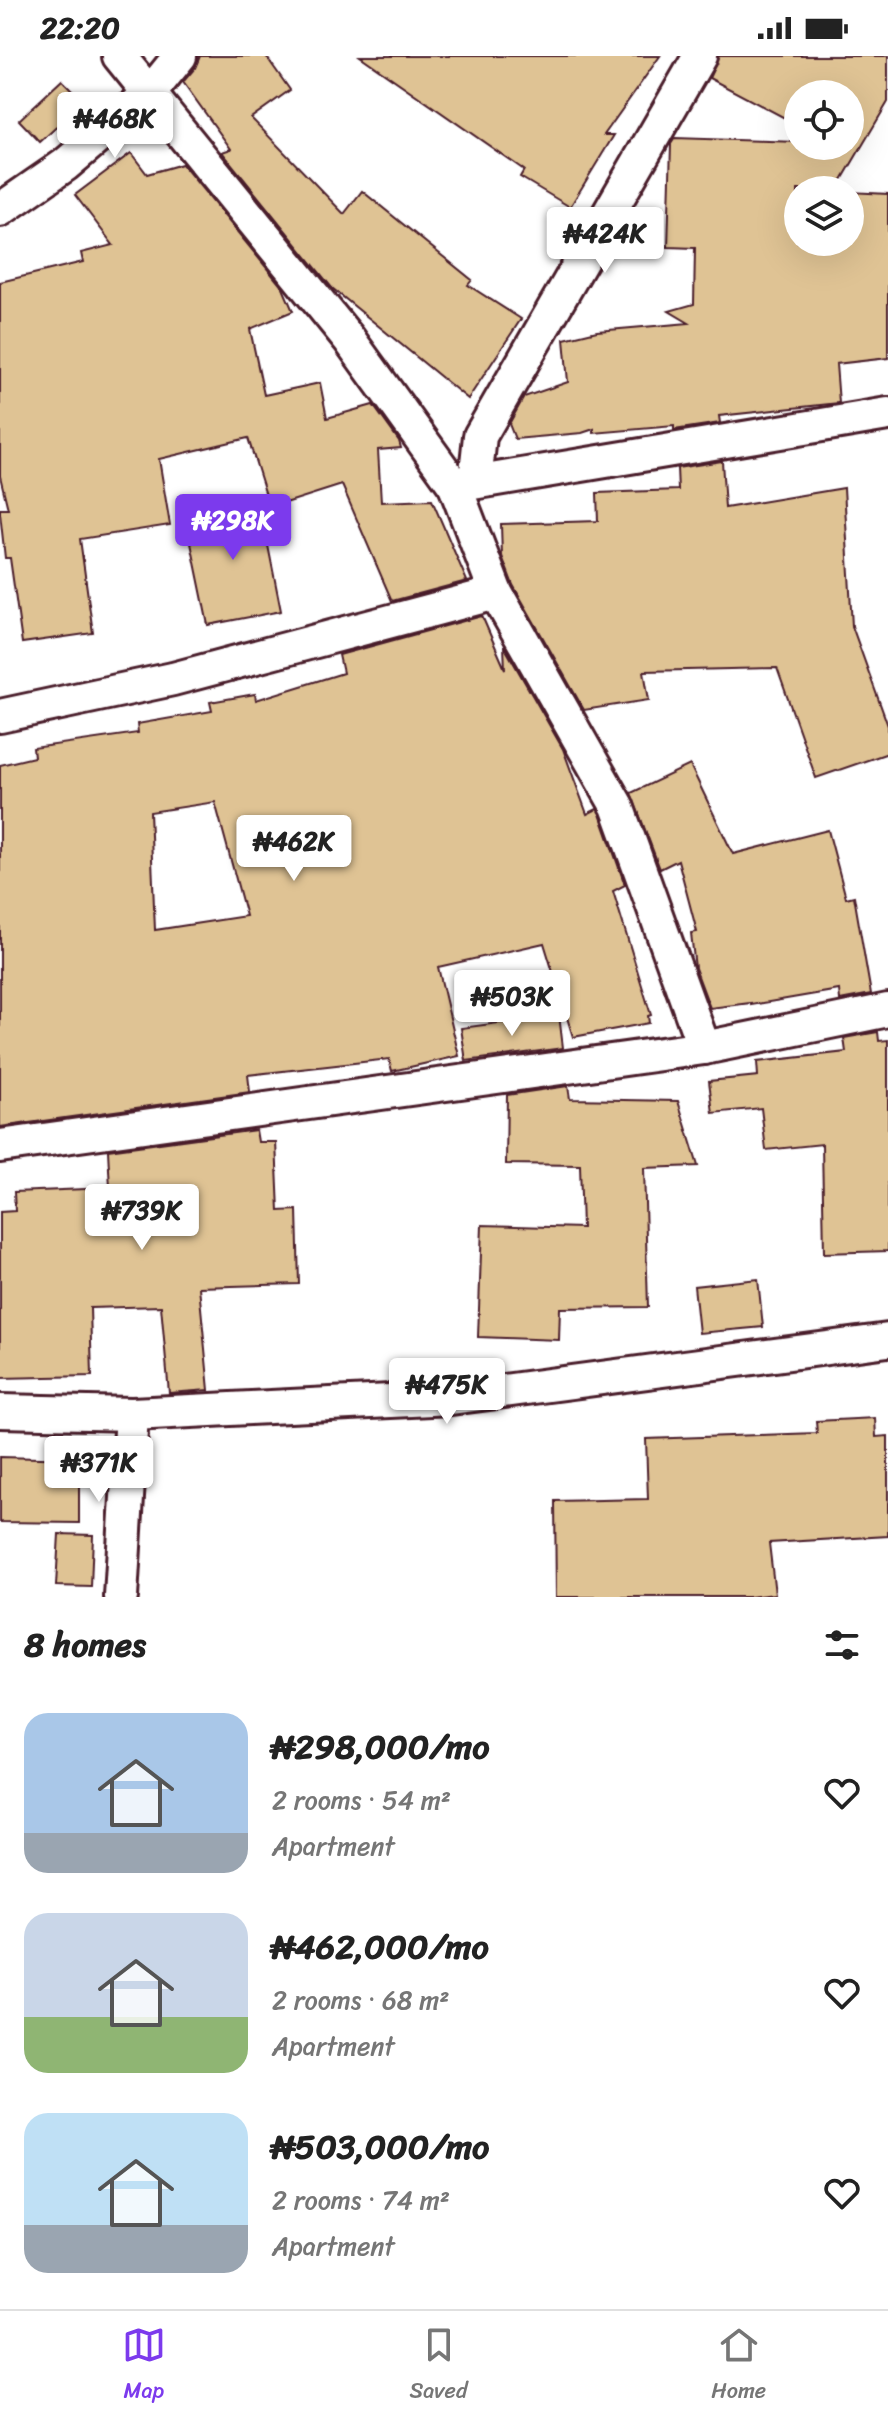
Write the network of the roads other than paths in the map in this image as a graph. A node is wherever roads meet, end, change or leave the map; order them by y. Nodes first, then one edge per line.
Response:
1 (119, 56) edge
2 (180, 56) edge
3 (700, 56) edge
4 (150, 93) junction
5 (0, 210) edge
6 (888, 414) edge
7 (465, 484) junction
8 (496, 593) junction
9 (0, 716) edge
10 (888, 1010) edge
11 (704, 1048) junction
12 (0, 1146) edge
13 (888, 1340) edge
14 (0, 1411) edge
15 (132, 1414) junction
16 (121, 1597) edge

1 - 4 street
2 - 4 street
3 - 7 street
4 - 5 street
4 - 7 street
6 - 7 street
7 - 8 street
8 - 9 street
8 - 11 street
10 - 11 street
11 - 12 street
13 - 15 street
14 - 15 street
15 - 16 street

